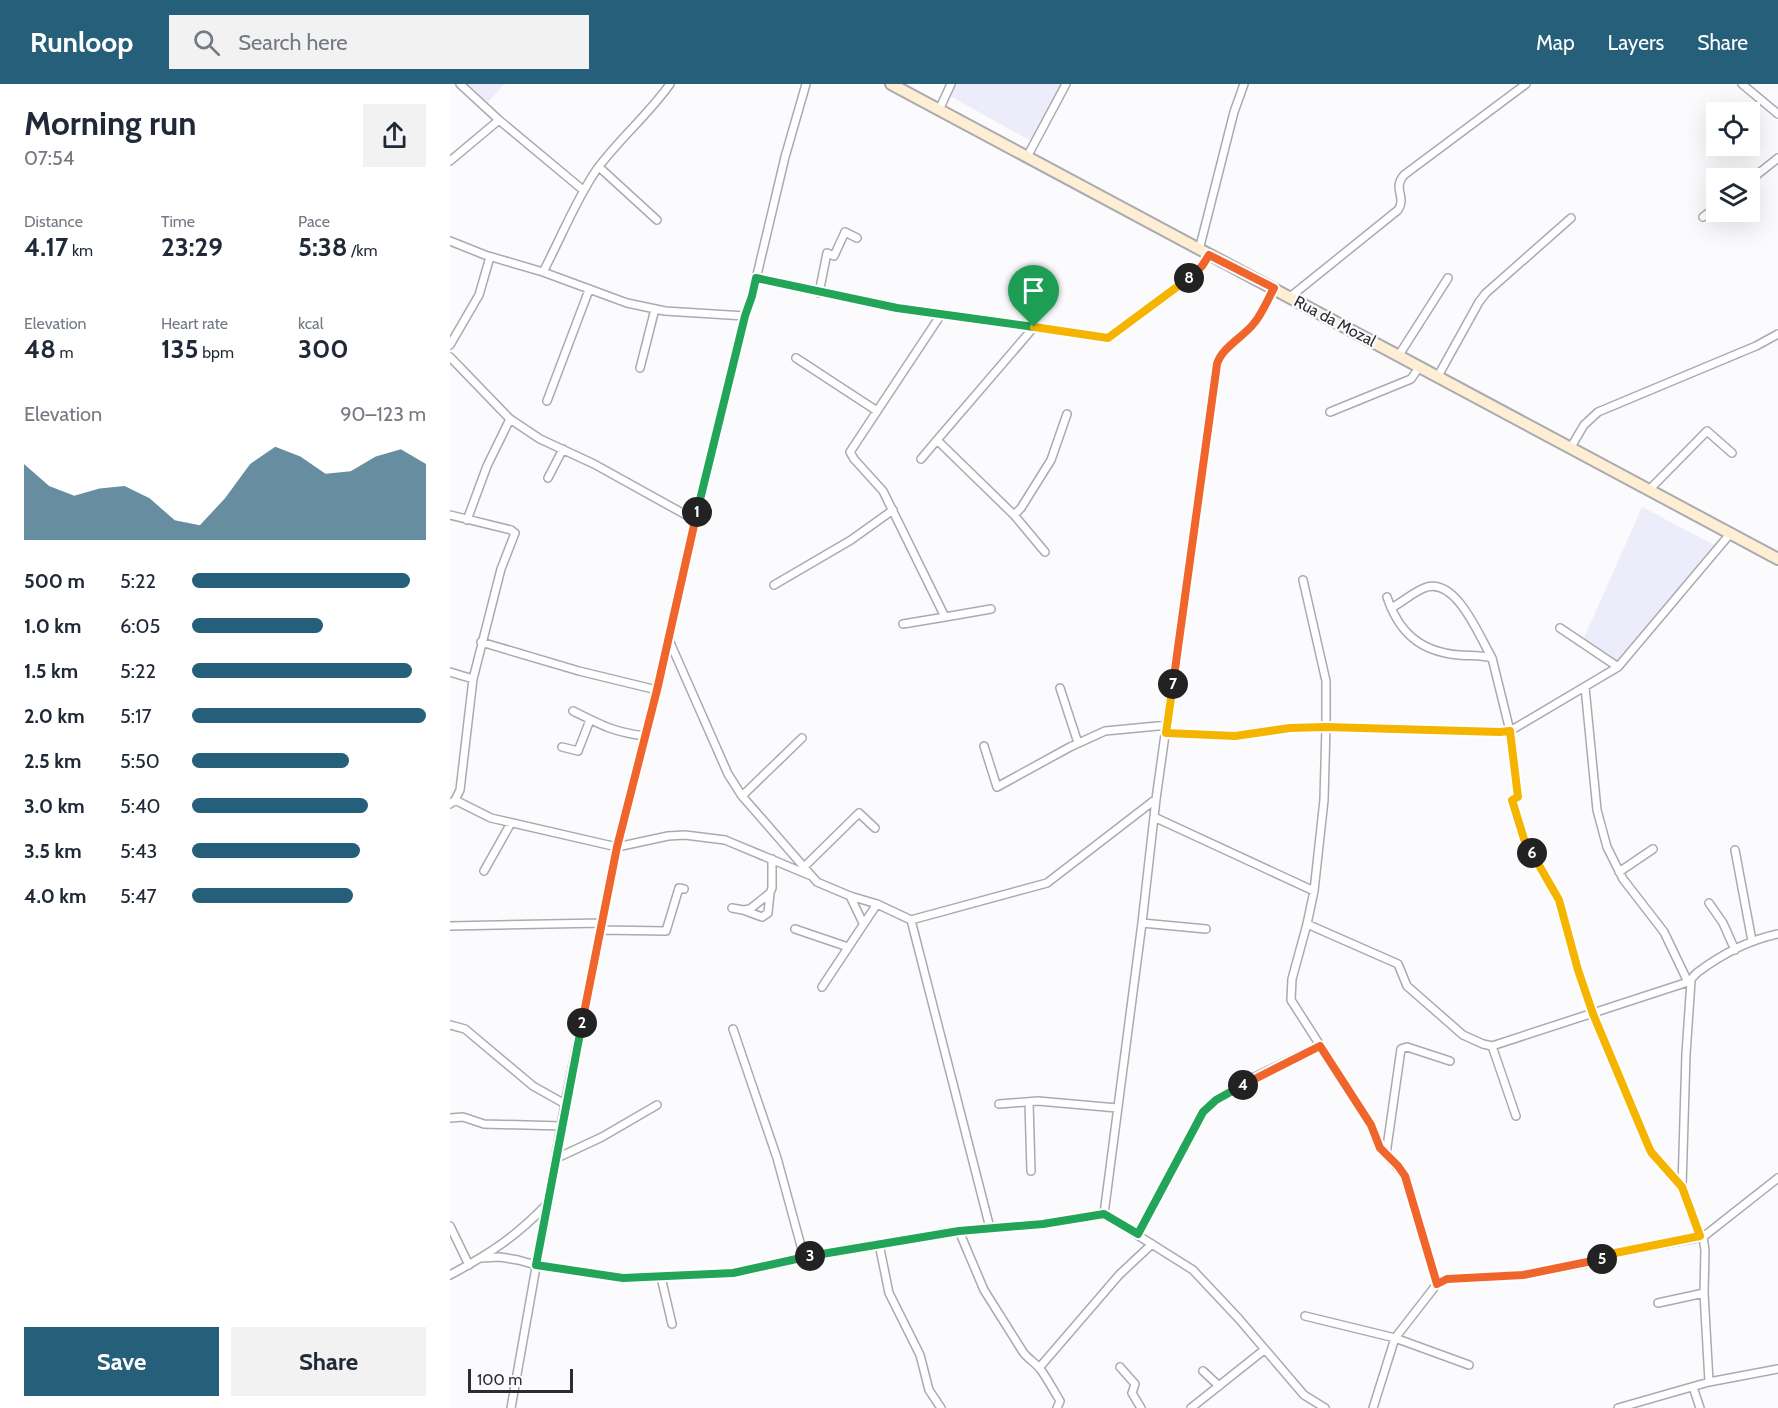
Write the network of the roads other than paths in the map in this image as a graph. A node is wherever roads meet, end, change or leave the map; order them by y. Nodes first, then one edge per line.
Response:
1 (460, 84) edge
2 (670, 84) edge
3 (806, 84) edge
4 (891, 84) edge
5 (951, 84) edge
6 (1066, 84) edge
7 (1244, 84) edge
8 (1527, 84) edge
9 (1742, 84) edge
10 (939, 110) junction
11 (1778, 114) edge
12 (499, 120) junction
13 (1027, 158) junction
14 (1778, 158) edge
15 (450, 161) edge
16 (599, 167) junction
17 (1760, 172) edge
18 (583, 190) junction
19 (1706, 215) edge
20 (1703, 217) dead end
21 (1571, 218) dead end
22 (657, 220) dead end
23 (857, 238) dead end
24 (450, 241) edge
25 (1204, 252) junction
26 (490, 257) junction
27 (543, 272) junction
28 (756, 278) junction
29 (1448, 278) dead end
30 (1274, 288) junction
31 (589, 290) junction
32 (819, 293) junction
33 (1290, 297) junction
34 (656, 309) junction
35 (942, 313) junction
36 (745, 316) junction
37 (1034, 327) junction
38 (1778, 334) edge
39 (450, 345) edge
40 (1399, 355) junction
41 (450, 357) edge
42 (796, 358) dead end
43 (1420, 366) junction
44 (640, 368) dead end
45 (1438, 376) junction
46 (548, 401) dead end
47 (877, 411) junction
48 (1330, 412) dead end
49 (1067, 414) dead end
50 (510, 419) junction
51 (937, 440) junction
52 (1571, 447) junction
53 (563, 449) junction
54 (1732, 453) dead end
55 (921, 459) dead end
56 (548, 478) dead end
57 (1649, 490) junction
58 (892, 510) junction
59 (450, 515) edge
60 (1014, 515) junction
61 (695, 519) junction
62 (467, 520) junction
63 (1730, 534) junction
64 (1045, 552) dead end
65 (1778, 559) edge
66 (1303, 580) dead end
67 (774, 585) dead end
68 (1387, 597) dead end
69 (1391, 608) junction
70 (991, 609) dead end
71 (945, 616) junction
72 (903, 624) dead end
73 (1560, 628) dead end
74 (668, 638) junction
75 (481, 642) junction
76 (1492, 658) junction
77 (1618, 666) junction
78 (450, 672) edge
79 (473, 679) junction
80 (1586, 687) junction
81 (1060, 688) dead end
82 (657, 690) junction
83 (573, 711) dead end
84 (590, 720) junction
85 (1326, 727) junction
86 (1167, 729) junction
87 (1510, 731) junction
88 (645, 736) junction
89 (802, 738) dead end
90 (1078, 743) junction
91 (984, 746) dead end
92 (562, 747) dead end
93 (742, 796) junction
94 (1156, 799) junction
95 (452, 802) edge
96 (1154, 817) junction
97 (511, 823) junction
98 (875, 828) dead end
99 (617, 847) junction
100 (1653, 849) dead end
101 (1735, 850) dead end
102 (772, 860) junction
103 (804, 867) junction
104 (484, 870) dead end
105 (1618, 872) junction
106 (811, 876) junction
107 (684, 889) dead end
108 (1314, 891) junction
109 (770, 893) junction
110 (850, 896) junction
111 (1709, 903) dead end
112 (877, 904) junction
113 (732, 908) dead end
114 (743, 910) junction
115 (911, 920) junction
116 (863, 923) junction
117 (1142, 924) junction
118 (1307, 924) junction
119 (450, 926) edge
120 (602, 926) junction
121 (795, 929) dead end
122 (1206, 929) dead end
123 (1778, 934) edge
124 (1752, 941) junction
125 (848, 947) junction
126 (1735, 950) junction
127 (1690, 981) junction
128 (822, 987) dead end
129 (1593, 1014) junction
130 (450, 1025) edge
131 (734, 1029) dead end
132 (1320, 1046) junction
133 (1492, 1046) junction
134 (1450, 1061) dead end
135 (1029, 1102) junction
136 (565, 1104) junction
137 (999, 1104) dead end
138 (657, 1105) dead end
139 (1117, 1108) junction
140 (1516, 1116) dead end
141 (450, 1118) edge
142 (562, 1126) junction
143 (1386, 1154) junction
144 (556, 1158) junction
145 (1030, 1171) dead end
146 (1778, 1178) edge
147 (1682, 1187) junction
148 (549, 1202) junction
149 (1104, 1214) junction
150 (450, 1226) edge
151 (990, 1228) junction
152 (959, 1231) junction
153 (1138, 1234) junction
154 (1702, 1236) junction
155 (879, 1244) junction
156 (1152, 1244) junction
157 (804, 1257) junction
158 (481, 1258) junction
159 (469, 1265) junction
160 (536, 1265) junction
161 (450, 1275) edge
162 (661, 1277) junction
163 (1437, 1284) junction
164 (1704, 1293) junction
165 (1658, 1303) dead end
166 (1305, 1316) dead end
167 (672, 1324) dead end
168 (1395, 1338) junction
169 (1264, 1350) junction
170 (1469, 1365) dead end
171 (1120, 1367) dead end
172 (1039, 1368) junction
173 (1778, 1369) edge
174 (1203, 1371) dead end
175 (1709, 1383) junction
176 (1219, 1386) junction
177 (1693, 1387) junction
178 (511, 1408) edge
179 (941, 1408) edge
180 (1057, 1408) edge
181 (1141, 1408) edge
182 (1191, 1408) edge
183 (1326, 1408) edge
184 (1373, 1408) edge
185 (1618, 1408) edge
186 (1700, 1408) edge

1 - 12 street
2 - 16 street
3 - 28 street
4 - 10 main road, Rua da Mozal
5 - 10 street
6 - 13 street
7 - 25 street
8 - 33 street
9 - 11 street
10 - 13 main road, Rua da Mozal
12 - 15 street
12 - 18 street
13 - 25 main road, Rua da Mozal
14 - 17 street
16 - 18 street
16 - 22 street
18 - 27 street
19 - 20 street
21 - 45 street
23 - 32 street
24 - 26 street
25 - 30 main road, Rua da Mozal
25 - 37 street
26 - 27 street
26 - 39 street
27 - 31 street
28 - 32 street
28 - 36 street
29 - 40 street
30 - 33 main road, Rua da Mozal
30 - 86 street
31 - 34 street
31 - 46 street
32 - 35 street
33 - 40 main road, Rua da Mozal
34 - 36 street
34 - 44 street
35 - 37 street
35 - 47 street
36 - 61 street
37 - 51 street
38 - 52 street
40 - 43 main road, Rua da Mozal
41 - 50 street
42 - 47 street
43 - 45 main road, Rua da Mozal
43 - 48 street
45 - 52 main road, Rua da Mozal
47 - 58 street
49 - 60 street
50 - 53 street
50 - 62 street
51 - 55 street
51 - 60 street
52 - 57 main road, Rua da Mozal
53 - 56 street
53 - 61 street
54 - 57 street
57 - 63 main road, Rua da Mozal
58 - 67 street
58 - 71 street
59 - 62 street
60 - 64 street
61 - 74 street
62 - 75 street
63 - 65 main road, Rua da Mozal
63 - 77 street
66 - 85 street
68 - 69 street
69 - 76 street
69 - 76 street
70 - 71 street
71 - 72 street
73 - 77 street
74 - 82 street
74 - 93 street
75 - 79 street
75 - 82 street
76 - 87 street
77 - 80 street
78 - 79 street
79 - 95 street
80 - 87 street
80 - 105 street
81 - 90 street
82 - 88 street
83 - 84 street
84 - 88 street
84 - 92 street
85 - 86 street
85 - 87 street
85 - 108 street
86 - 90 street
86 - 94 street
87 - 129 street
88 - 99 street
89 - 93 street
90 - 91 street
93 - 103 street
94 - 96 street
94 - 115 street
95 - 97 street
96 - 108 street
96 - 117 street
97 - 99 street
97 - 104 street
98 - 103 street
99 - 102 street
99 - 120 street
100 - 105 street
101 - 124 street
102 - 106 street
102 - 109 street
103 - 106 street
105 - 127 street
106 - 110 street
107 - 120 street
108 - 118 street
109 - 114 street
109 - 114 street
110 - 112 street
110 - 116 street
111 - 126 street
112 - 115 street
112 - 116 street
113 - 114 street
115 - 151 street
116 - 125 street
117 - 122 street
117 - 139 street
118 - 132 street
118 - 133 street
119 - 120 street
120 - 136 street
121 - 125 street
123 - 124 street
124 - 126 street
125 - 128 street
126 - 127 street
127 - 129 street
127 - 147 street
129 - 133 street
129 - 147 street
130 - 136 street
131 - 157 street
132 - 143 street
132 - 153 street
133 - 140 street
134 - 143 street
135 - 137 street
135 - 139 street
135 - 145 street
136 - 142 street
138 - 144 street
139 - 149 street
141 - 142 street
142 - 144 street
143 - 163 street
144 - 148 street
146 - 154 street
147 - 154 street
148 - 158 street
148 - 160 street
149 - 151 street
149 - 153 street
150 - 159 street
151 - 152 street
152 - 155 street
152 - 172 street
153 - 156 street
154 - 163 street
154 - 164 street
155 - 157 street
155 - 179 street
156 - 169 street
156 - 172 street
157 - 162 street
158 - 159 street
158 - 160 street
159 - 161 street
160 - 162 street
160 - 178 street
162 - 167 street
163 - 168 street
164 - 165 street
164 - 175 street
166 - 168 street
168 - 170 street
168 - 184 street
169 - 176 street
169 - 183 street
171 - 181 street
172 - 180 street
173 - 175 street
174 - 176 street
175 - 177 street
176 - 182 street
177 - 185 street
177 - 186 street

